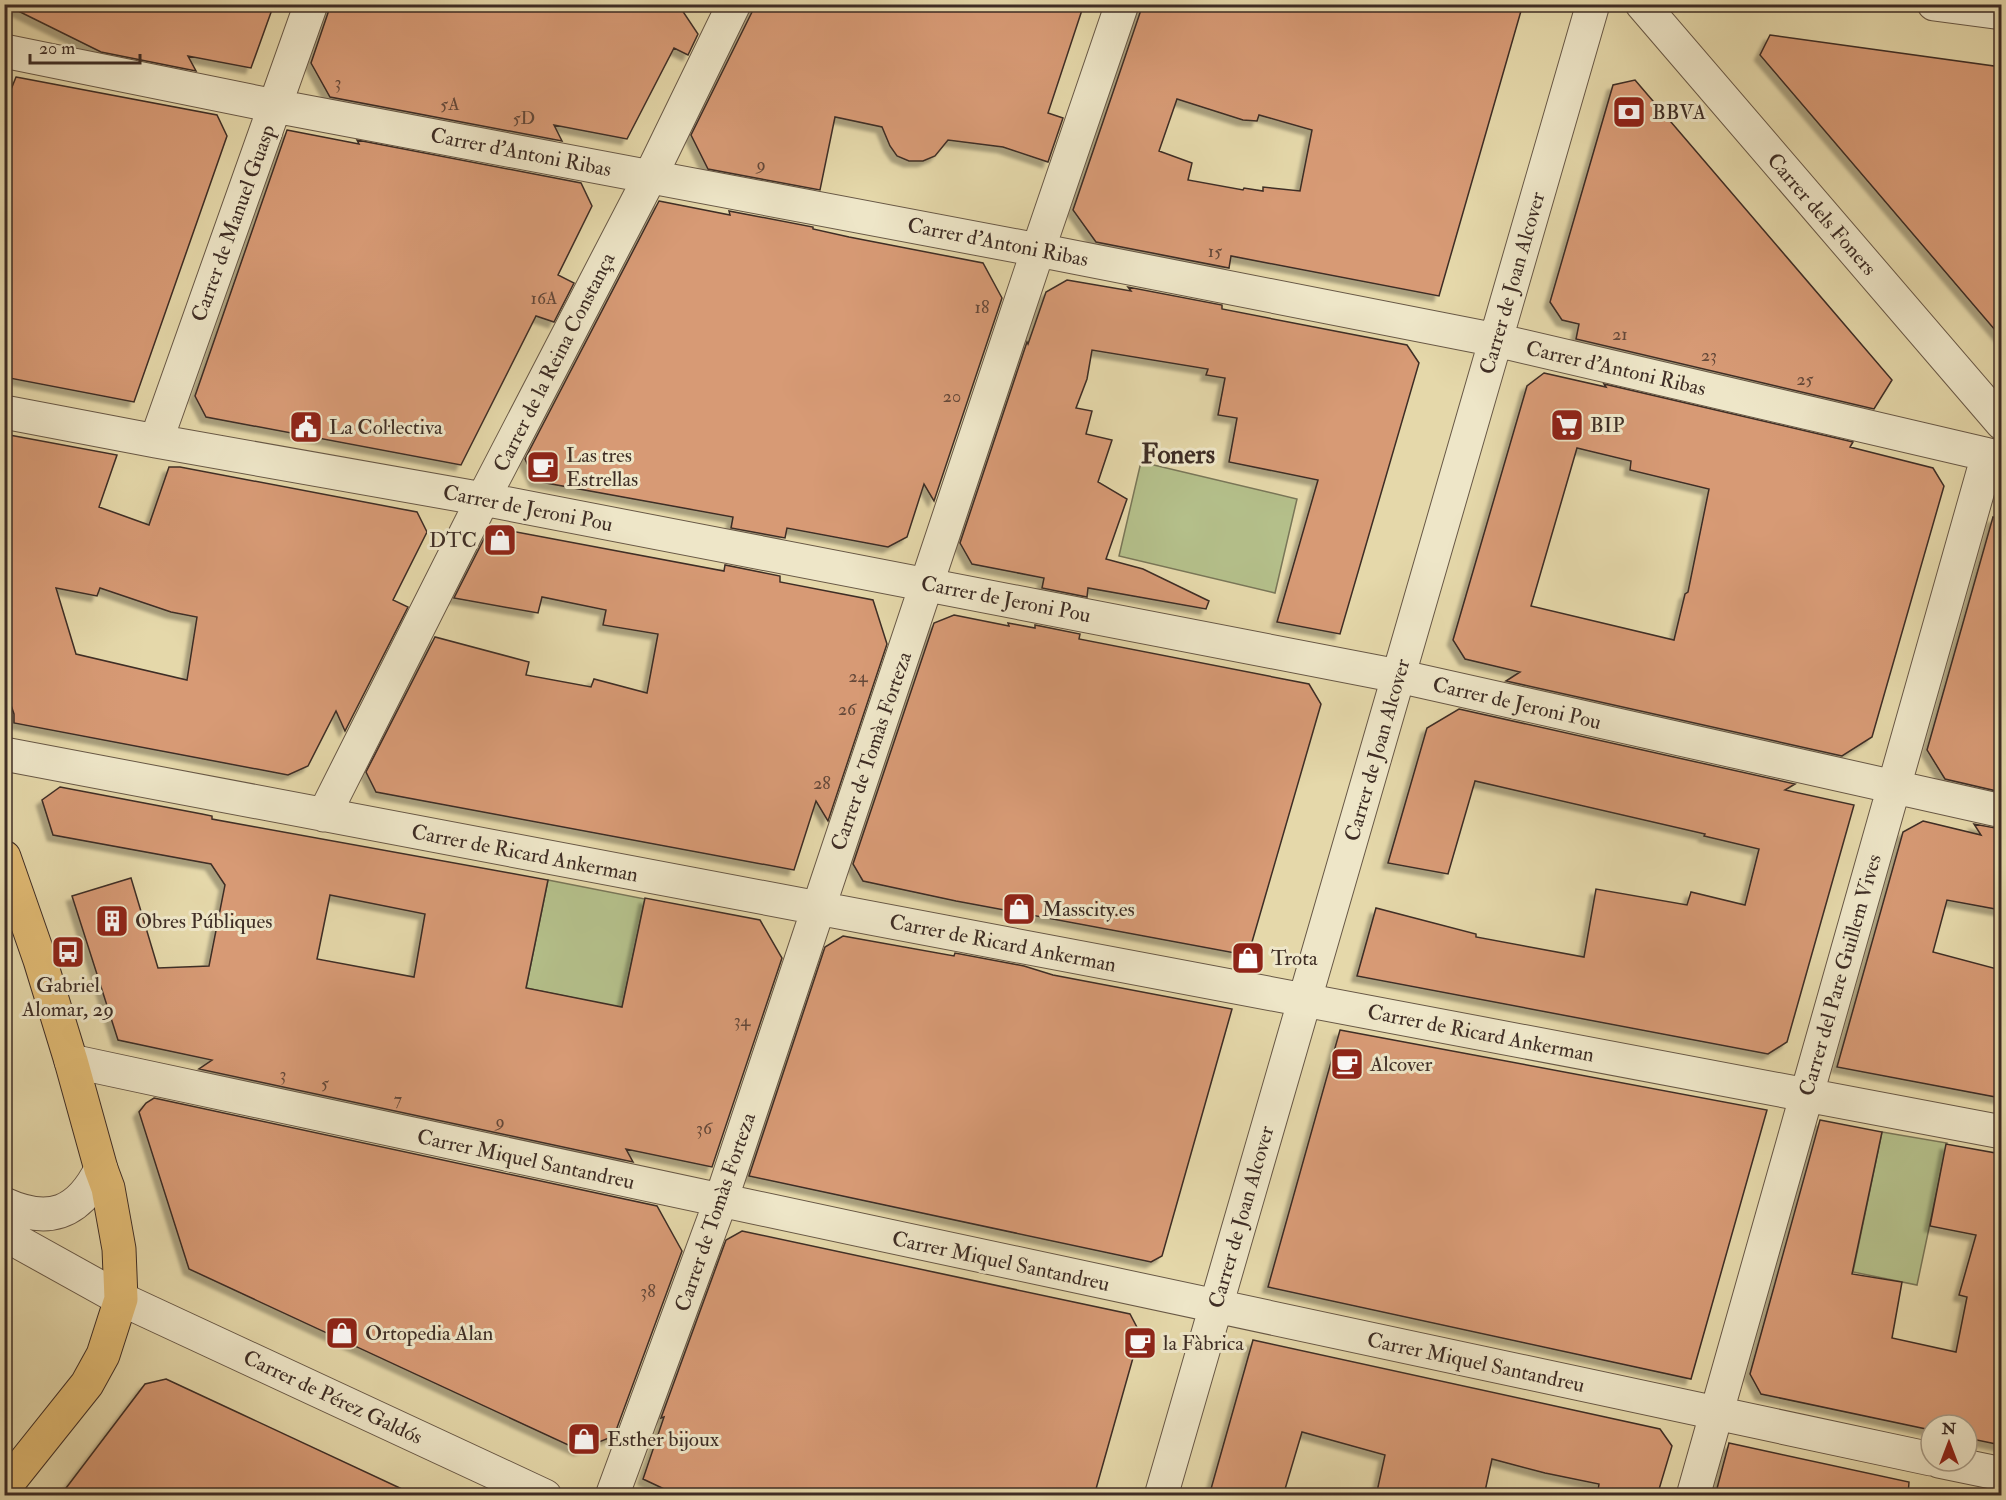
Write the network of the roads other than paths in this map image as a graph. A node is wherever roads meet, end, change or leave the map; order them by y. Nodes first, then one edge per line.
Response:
1 (310, 4) edge
2 (734, 4) edge
3 (1122, 4) edge
4 (1593, 4) edge
5 (1642, 4) edge
6 (1934, 4) edge
7 (2001, 13) edge
8 (4, 51) edge
9 (275, 106) junction
10 (650, 177) junction
11 (1038, 249) junction
12 (1496, 340) junction
13 (4, 412) edge
14 (2001, 423) edge
15 (156, 441) junction
16 (1995, 457) edge
17 (483, 499) junction
18 (927, 584) junction
19 (1398, 676) junction
20 (4, 754) edge
21 (1893, 788) junction
22 (2001, 811) edge
23 (324, 815) junction
24 (4, 857) edge
25 (818, 908) junction
26 (1304, 1000) junction
27 (71, 1061) junction
28 (1806, 1095) junction
29 (2001, 1132) edge
30 (101, 1169) junction
31 (721, 1200) junction
32 (4, 1204) edge
33 (4, 1234) edge
34 (122, 1299) junction
35 (1215, 1306) junction
36 (1716, 1413) junction
37 (1919, 1456) edge
38 (1979, 1469) edge
39 (2001, 1474) edge
40 (4, 1488) edge
41 (544, 1496) edge
42 (612, 1496) edge
43 (1161, 1496) edge
44 (1693, 1496) edge

1 - 9 street, Carrer de Manuel Guasp
2 - 10 street, Carrer de la Reina Constança
3 - 11 street, Carrer de Tomàs Forteza
4 - 12 street, Carrer de Joan Alcover
5 - 14 street, Carrer dels Foners
6 - 7 street
8 - 9 street, Carrer d'Antoni Ribas
9 - 10 street, Carrer d'Antoni Ribas
9 - 15 street, Carrer de Manuel Guasp
10 - 11 street, Carrer d'Antoni Ribas
10 - 17 street, Carrer de la Reina Constança
11 - 12 street, Carrer d'Antoni Ribas
11 - 18 street, Carrer de Tomàs Forteza
12 - 16 street, Carrer d'Antoni Ribas
12 - 19 street, Carrer de Joan Alcover
13 - 15 street, Carrer de Jeroni Pou
15 - 17 street, Carrer de Jeroni Pou
16 - 21 street, Carrer del Pare Guillem Vives
17 - 18 street, Carrer de Jeroni Pou
17 - 23 street, Carrer de la Reina Constança
18 - 19 street, Carrer de Jeroni Pou
18 - 25 street, Carrer de Tomàs Forteza
19 - 21 street, Carrer de Jeroni Pou
19 - 26 street, Carrer de Joan Alcover
20 - 23 street, Carrer de Ricard Ankerman
21 - 22 street, Carrer de Jeroni Pou
21 - 28 street, Carrer del Pare Guillem Vives
23 - 25 street, Carrer de Ricard Ankerman
24 - 27 main road
25 - 26 street, Carrer de Ricard Ankerman
25 - 31 street, Carrer de Tomàs Forteza
26 - 28 street, Carrer de Ricard Ankerman
26 - 35 street, Carrer de Joan Alcover
27 - 30 main road
27 - 31 street, Carrer Miquel Santandreu
28 - 29 street, Carrer de Ricard Ankerman
28 - 36 street, Carrer del Pare Guillem Vives
30 - 32 street
30 - 34 main road
31 - 35 street, Carrer Miquel Santandreu
31 - 42 street, Carrer de Tomàs Forteza
33 - 34 street, Carrer de Pérez Galdós
34 - 40 main road
34 - 41 street, Carrer de Pérez Galdós
35 - 36 street, Carrer Miquel Santandreu
35 - 43 street, Carrer de Joan Alcover
36 - 37 street, Carrer Miquel Santandreu
36 - 44 street, Carrer del Pare Guillem Vives
38 - 39 street

